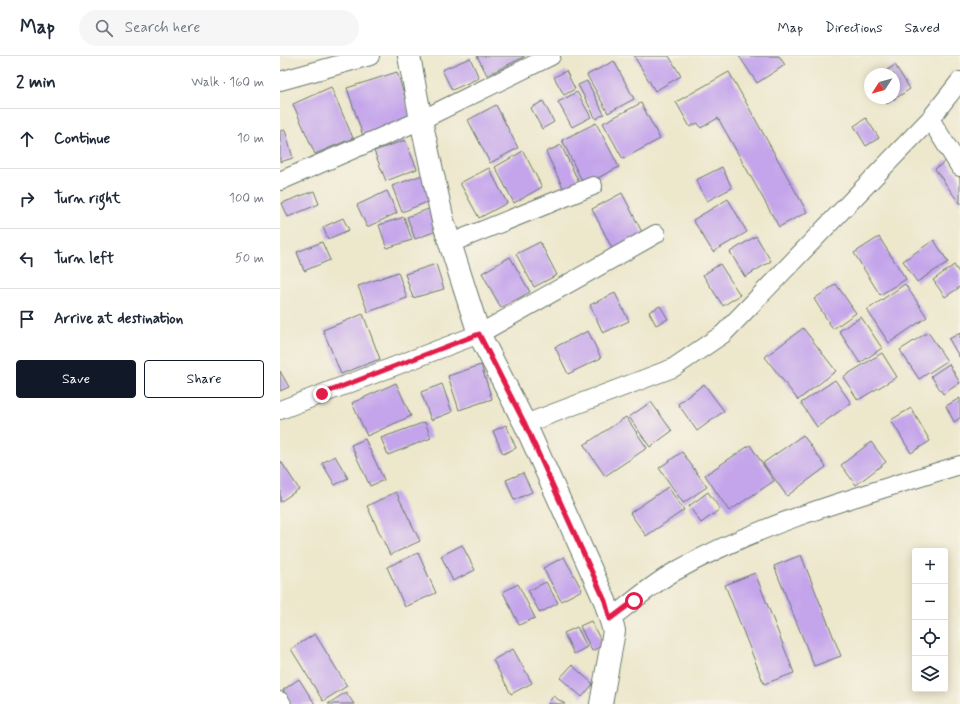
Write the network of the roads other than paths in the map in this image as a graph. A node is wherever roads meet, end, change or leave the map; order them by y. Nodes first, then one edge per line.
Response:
1 (370, 56) edge
2 (409, 56) edge
3 (551, 56) edge
4 (280, 81) edge
5 (960, 81) edge
6 (930, 119) junction
7 (421, 120) junction
8 (960, 167) edge
9 (280, 181) edge
10 (593, 186) dead end
11 (656, 234) dead end
12 (450, 243) junction
13 (479, 334) junction
14 (280, 410) edge
15 (525, 424) junction
16 (960, 465) edge
17 (610, 619) junction
18 (280, 701) edge
19 (282, 704) edge
20 (601, 704) edge

1 - 4 street
2 - 7 street
3 - 7 street
5 - 6 street
6 - 8 street
6 - 15 street
7 - 9 street
7 - 12 street
10 - 12 street
11 - 13 street
12 - 13 street
13 - 14 street
13 - 15 street
15 - 17 street
16 - 17 street
17 - 20 street
18 - 19 street

